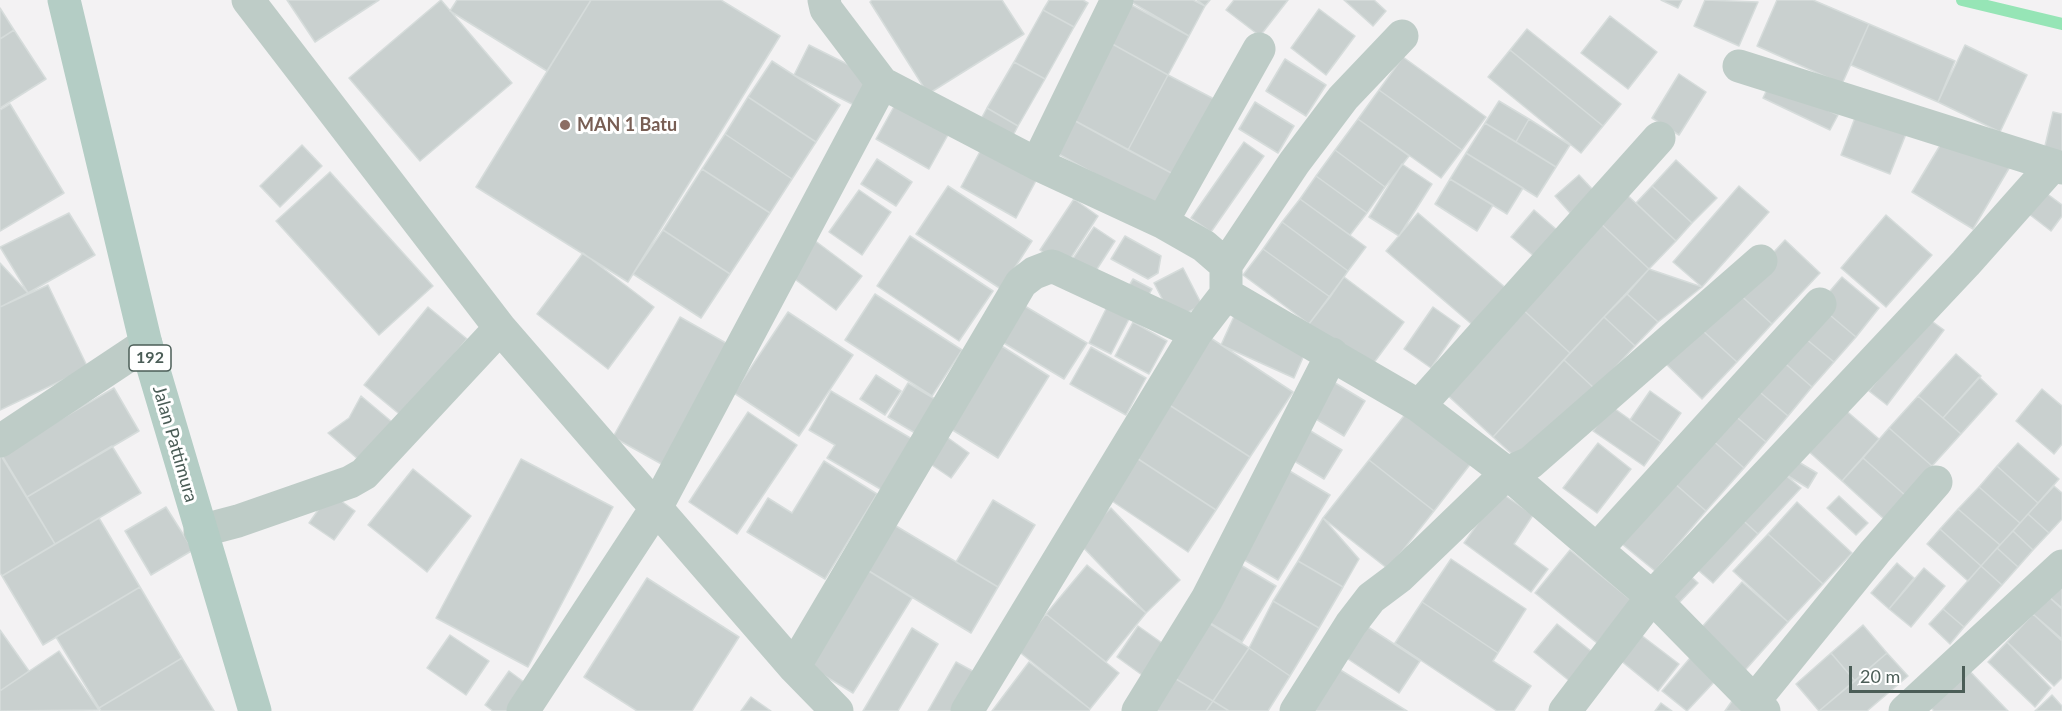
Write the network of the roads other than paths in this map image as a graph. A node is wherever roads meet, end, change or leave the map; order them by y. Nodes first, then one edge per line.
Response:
1 (64, 0) edge
2 (248, 0) edge
3 (824, 0) edge
4 (1117, 0) edge
5 (1402, 36) dead end
6 (1259, 50) dead end
7 (1739, 66) dead end
8 (882, 83) junction
9 (1659, 138) dead end
10 (1037, 164) junction
11 (2058, 167) edge
12 (1162, 222) junction
13 (1761, 261) dead end
14 (1226, 280) junction
15 (1820, 304) dead end
16 (500, 328) junction
17 (1196, 333) junction
18 (146, 344) junction
19 (1332, 354) junction
20 (1419, 406) junction
21 (0, 441) edge
22 (1507, 473) junction
23 (1936, 482) dead end
24 (656, 508) junction
25 (200, 531) junction
26 (1598, 548) junction
27 (2062, 566) edge
28 (1652, 597) junction
29 (794, 667) junction
30 (1759, 706) edge
31 (255, 711) edge
32 (523, 711) edge
33 (837, 711) edge
34 (967, 711) edge
35 (1138, 711) edge
36 (1296, 711) edge
37 (1565, 711) edge
38 (1905, 711) edge

1 - 18 main road, Jalan Pattimura / 192
2 - 16 street
3 - 8 street
4 - 10 street
5 - 14 street
6 - 12 street
7 - 11 street
8 - 10 street
8 - 24 street
9 - 20 street
10 - 12 street
11 - 28 street
12 - 14 street
13 - 22 street
14 - 17 street
14 - 19 street
15 - 26 street
16 - 24 street
16 - 25 street
17 - 29 street
17 - 34 street
18 - 21 street
18 - 25 main road, Jalan Pattimura / 192
19 - 20 street
19 - 35 street
20 - 22 street
22 - 26 street
22 - 36 street
23 - 30 street
24 - 29 street
24 - 32 street
25 - 31 main road, Jalan Pattimura / 192
26 - 28 street
27 - 38 street
28 - 30 street
28 - 37 street
29 - 33 street

